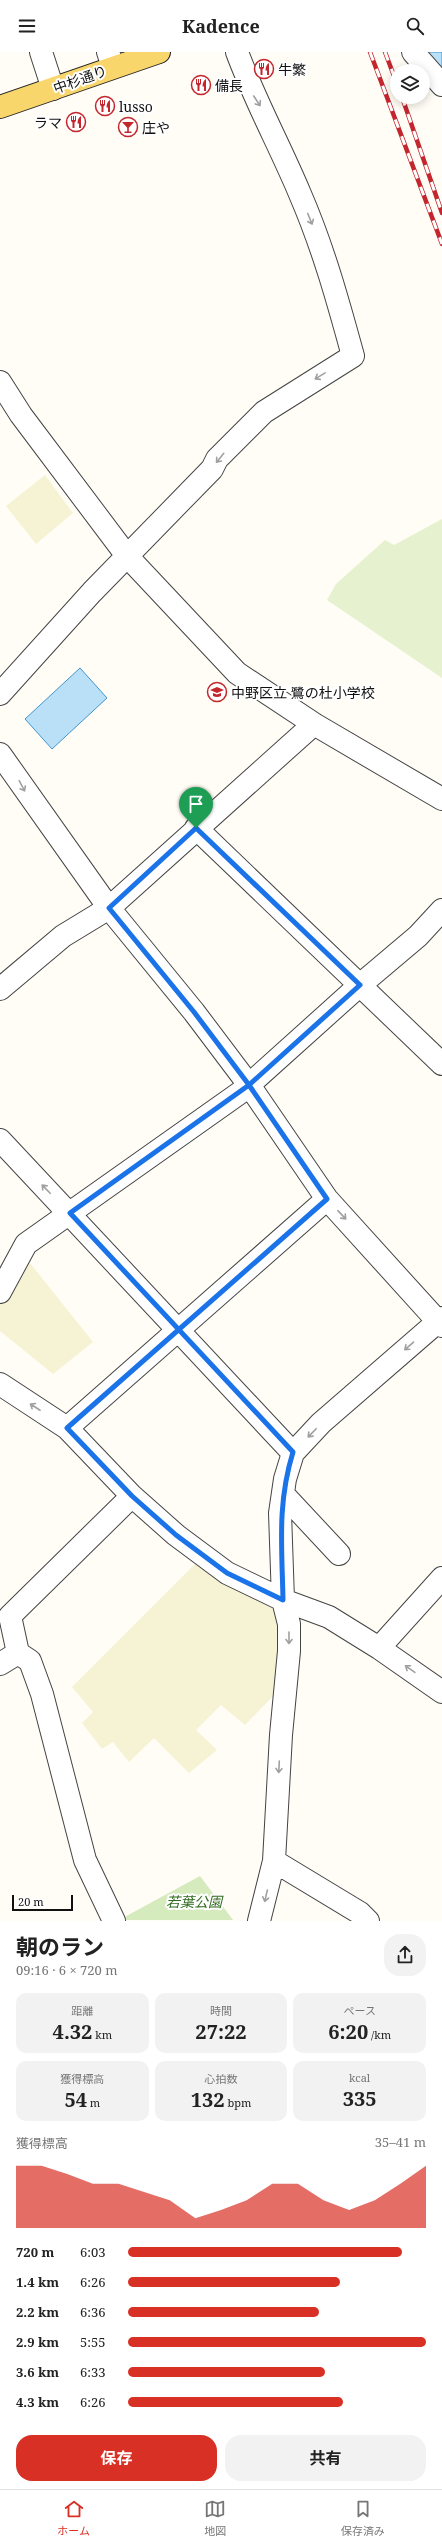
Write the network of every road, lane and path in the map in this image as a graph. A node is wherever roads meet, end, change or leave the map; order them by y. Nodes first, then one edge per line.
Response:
1 (41, 52) edge
2 (159, 52) edge
3 (237, 52) edge
4 (413, 52) edge
5 (110, 60) edge
6 (442, 85) edge
7 (53, 89) junction
8 (0, 107) edge
9 (0, 382) edge
10 (127, 556) junction
11 (0, 694) edge
12 (314, 724) junction
13 (0, 754) edge
14 (442, 799) edge
15 (196, 828) junction
16 (109, 908) junction
17 (442, 910) edge
18 (360, 985) junction
19 (0, 989) edge
20 (442, 1064) edge
21 (249, 1085) junction
22 (0, 1140) edge
23 (327, 1199) junction
24 (70, 1213) junction
25 (0, 1292) edge
26 (441, 1321) edge
27 (179, 1328) junction
28 (0, 1384) edge
29 (67, 1428) junction
30 (293, 1452) junction
31 (283, 1494) junction
32 (132, 1496) junction
33 (339, 1554) dead end
34 (442, 1578) edge
35 (283, 1600) junction
36 (379, 1648) junction
37 (9, 1658) edge
38 (442, 1692) edge
39 (274, 1861) junction
40 (114, 1921) edge
41 (259, 1921) edge
42 (368, 1921) edge

1 - 7 street
2 - 5 main road, 中杉通り
3 -> 10 street
4 - 6 street
5 - 7 main road, 中杉通り
7 - 8 main road, 中杉通り
9 - 10 street
10 - 11 street
10 - 12 street
12 - 14 street
12 - 15 street
13 -> 16 street
15 - 16 street
15 - 18 street
16 - 19 street
16 - 21 street
17 - 18 street
18 - 20 street
18 - 21 street
21 - 23 street
21 - 24 street
24 -> 22 street
23 -> 26 street
23 - 27 street
24 - 25 street
24 - 27 street
26 -> 30 street
27 - 29 street
27 - 30 street
29 -> 28 street
29 - 32 street
30 - 31 street
31 - 33 street
31 - 35 street
32 - 35 street
32 - 37 street
34 - 36 street
35 - 36 street
35 -> 39 street
38 -> 36 street
37 - 40 street
39 -> 41 street
39 - 42 street

